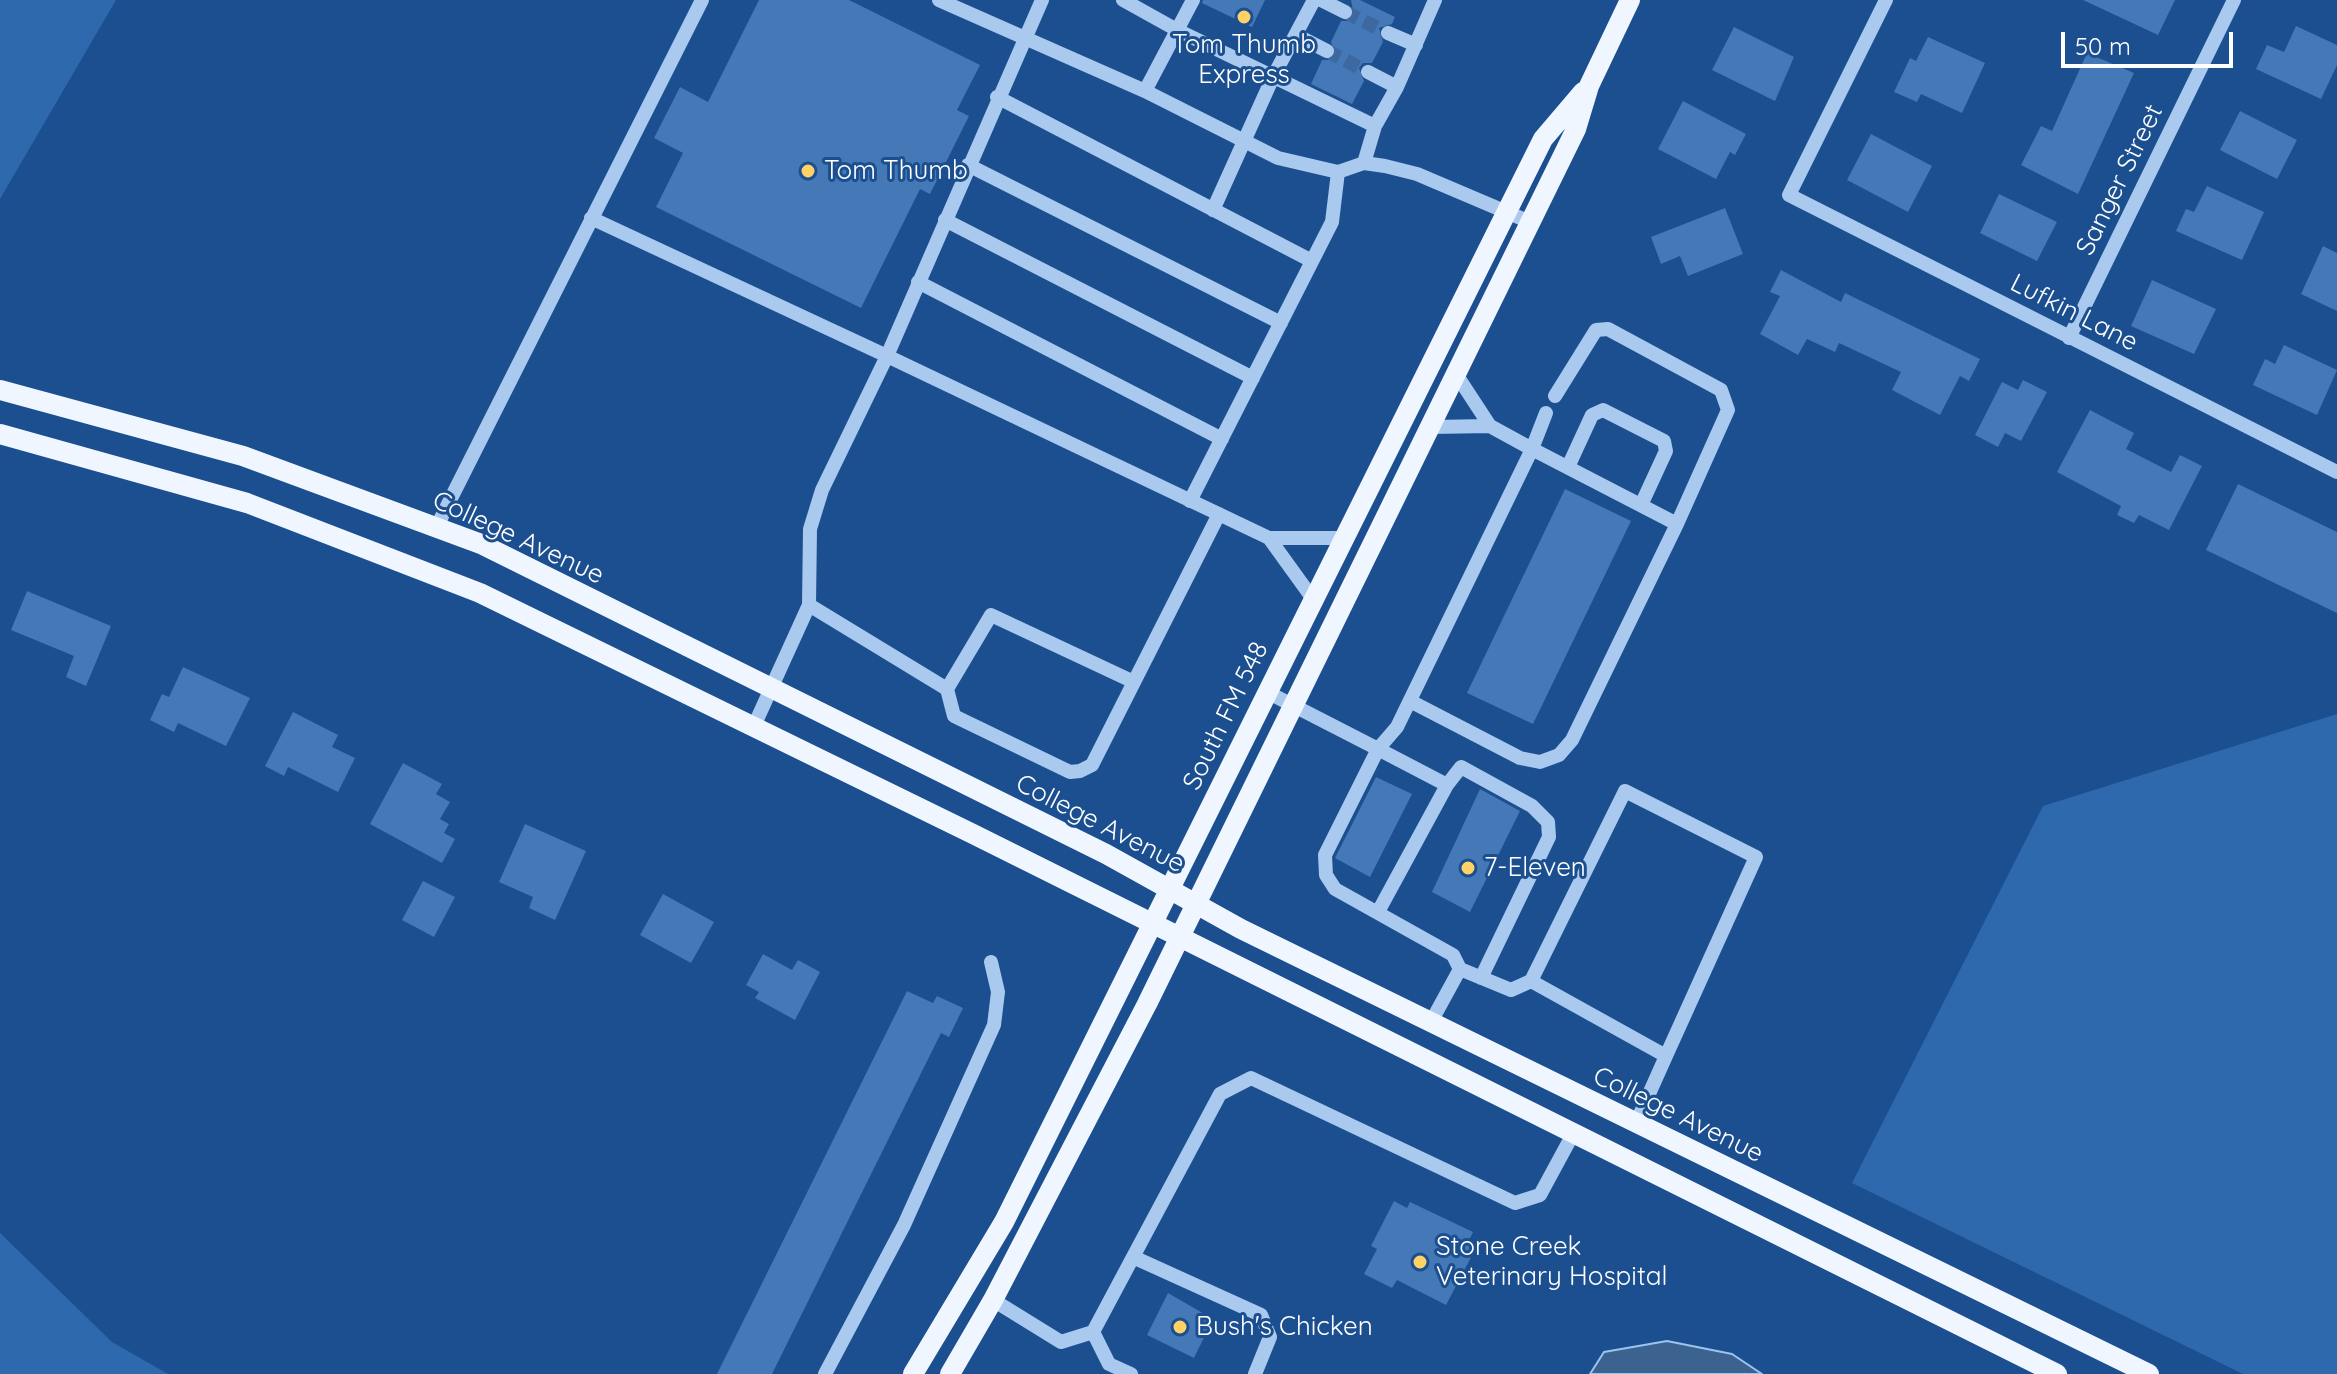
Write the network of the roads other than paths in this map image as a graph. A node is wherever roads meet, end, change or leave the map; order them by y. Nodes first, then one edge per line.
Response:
1 (702, 0) edge
2 (939, 0) edge
3 (1042, 0) edge
4 (1123, 0) edge
5 (1193, 0) edge
6 (1314, 0) edge
7 (1321, 0) edge
8 (1435, 0) edge
9 (1630, 0) edge
10 (1886, 0) edge
11 (2234, 0) edge
12 (1345, 12) tunnel mouth
13 (1177, 30) junction
14 (1388, 33) tunnel mouth
15 (1296, 35) junction
16 (1023, 37) junction
17 (1416, 45) junction
18 (1327, 51) tunnel mouth
19 (1368, 72) tunnel mouth
20 (1273, 77) junction
21 (1589, 86) junction
22 (1397, 87) junction
23 (1145, 91) junction
24 (997, 97) junction
25 (1375, 126) junction
26 (1246, 143) junction
27 (1364, 163) junction
28 (968, 165) junction
29 (1338, 172) junction
30 (1213, 210) junction
31 (1506, 212) junction
32 (591, 218) junction
33 (945, 220) junction
34 (1530, 222) junction
35 (1312, 261) junction
36 (918, 282) junction
37 (1281, 323) junction
38 (2069, 338) junction
39 (887, 356) junction
40 (1456, 374) junction
41 (1253, 378) junction
42 (0, 390) edge
43 (1555, 396) dead end
44 (1546, 413) dead end
45 (1490, 426) junction
46 (1432, 427) junction
47 (0, 434) edge
48 (1222, 439) junction
49 (1532, 449) junction
50 (1568, 467) junction
51 (2337, 472) edge
52 (1190, 501) junction
53 (1642, 503) junction
54 (1219, 514) junction
55 (1677, 524) junction
56 (437, 526) junction
57 (1269, 538) junction
58 (1344, 538) junction
59 (1313, 599) junction
60 (809, 605) junction
61 (1134, 682) junction
62 (771, 687) junction
63 (947, 689) junction
64 (1267, 692) junction
65 (1410, 701) junction
66 (1292, 707) junction
67 (754, 726) junction
68 (1378, 749) junction
69 (1447, 785) junction
70 (1169, 889) junction
71 (1196, 904) junction
72 (1378, 912) junction
73 (1152, 922) junction
74 (1180, 936) junction
75 (991, 962) dead end
76 (1460, 969) junction
77 (1481, 978) junction
78 (1531, 981) junction
79 (1431, 1022) junction
80 (1666, 1056) junction
81 (1636, 1123) junction
82 (1573, 1134) junction
83 (1133, 1257) junction
84 (993, 1300) junction
85 (1093, 1332) junction
86 (2050, 1370) edge
87 (825, 1374) edge
88 (913, 1374) edge
89 (950, 1374) edge
90 (1131, 1374) edge
91 (1255, 1374) edge
92 (2149, 1374) edge

1 - 32 street
2 - 16 street
3 - 16 street
4 - 13 street
5 - 13 street
6 - 15 street
7 - 12 street
8 - 17 street
9 - 21 main road, South FM 548
10 - 38 street, Lufkin Lane
11 - 38 street, Sanger Street
13 - 20 street
13 - 23 street
14 - 17 street
15 - 18 street
15 - 20 street
16 - 23 street
16 - 24 street
17 - 22 street
19 - 22 street
20 - 25 street
20 - 26 street
21 - 31 main road, South FM 548
21 - 34 main road, South FM 548
22 - 25 street
23 - 26 street
24 - 28 street
24 - 30 street
25 - 27 street
26 - 29 street
26 - 30 street
27 - 29 street
27 - 31 street
28 - 33 street
28 - 37 street
29 - 35 street
30 - 35 street
31 - 34 street
31 - 58 main road, South FM 548
32 - 39 street
32 - 56 street
33 - 36 street
33 - 41 street
34 - 40 main road, South FM 548
35 - 37 street
36 - 39 street
36 - 48 street
37 - 41 street
38 - 51 street, Lufkin Lane
39 - 52 street
39 - 60 street
40 - 45 street
40 - 46 main road, South FM 548
41 - 48 street
42 - 56 main road, College Avenue
43 - 55 street
44 - 49 street
45 - 46 street
45 - 49 street
46 - 66 main road, South FM 548
47 - 67 main road
48 - 52 street
49 - 50 street
49 - 65 street
50 - 53 street
50 - 53 street
52 - 54 street
53 - 55 street
54 - 57 street
54 - 61 street
55 - 65 street
56 - 62 main road, College Avenue
57 - 58 street
57 - 59 street
58 - 59 main road, South FM 548
59 - 64 main road, South FM 548
60 - 62 street
60 - 63 street
61 - 63 street
61 - 63 street
62 - 67 street
62 - 70 main road, College Avenue
64 - 66 street
64 - 70 main road, South FM 548
65 - 68 street
66 - 68 street
66 - 71 main road, South FM 548
67 - 73 main road
68 - 69 street
68 - 72 street
69 - 72 street
69 - 77 street
70 - 71 main road, College Avenue
70 - 73 main road, South FM 548
71 - 74 main road, South FM 548
71 - 79 main road, College Avenue
72 - 76 street
73 - 74 main road
73 - 88 main road, South FM 548
74 - 82 main road
74 - 84 main road, South FM 548
75 - 87 street
76 - 77 street
76 - 79 street
77 - 78 street
78 - 80 street
78 - 80 street
79 - 81 main road, College Avenue
80 - 81 street
81 - 92 main road, College Avenue
82 - 83 street
82 - 86 main road
83 - 85 street
83 - 91 street
84 - 85 street
84 - 89 main road, South FM 548
85 - 90 street

